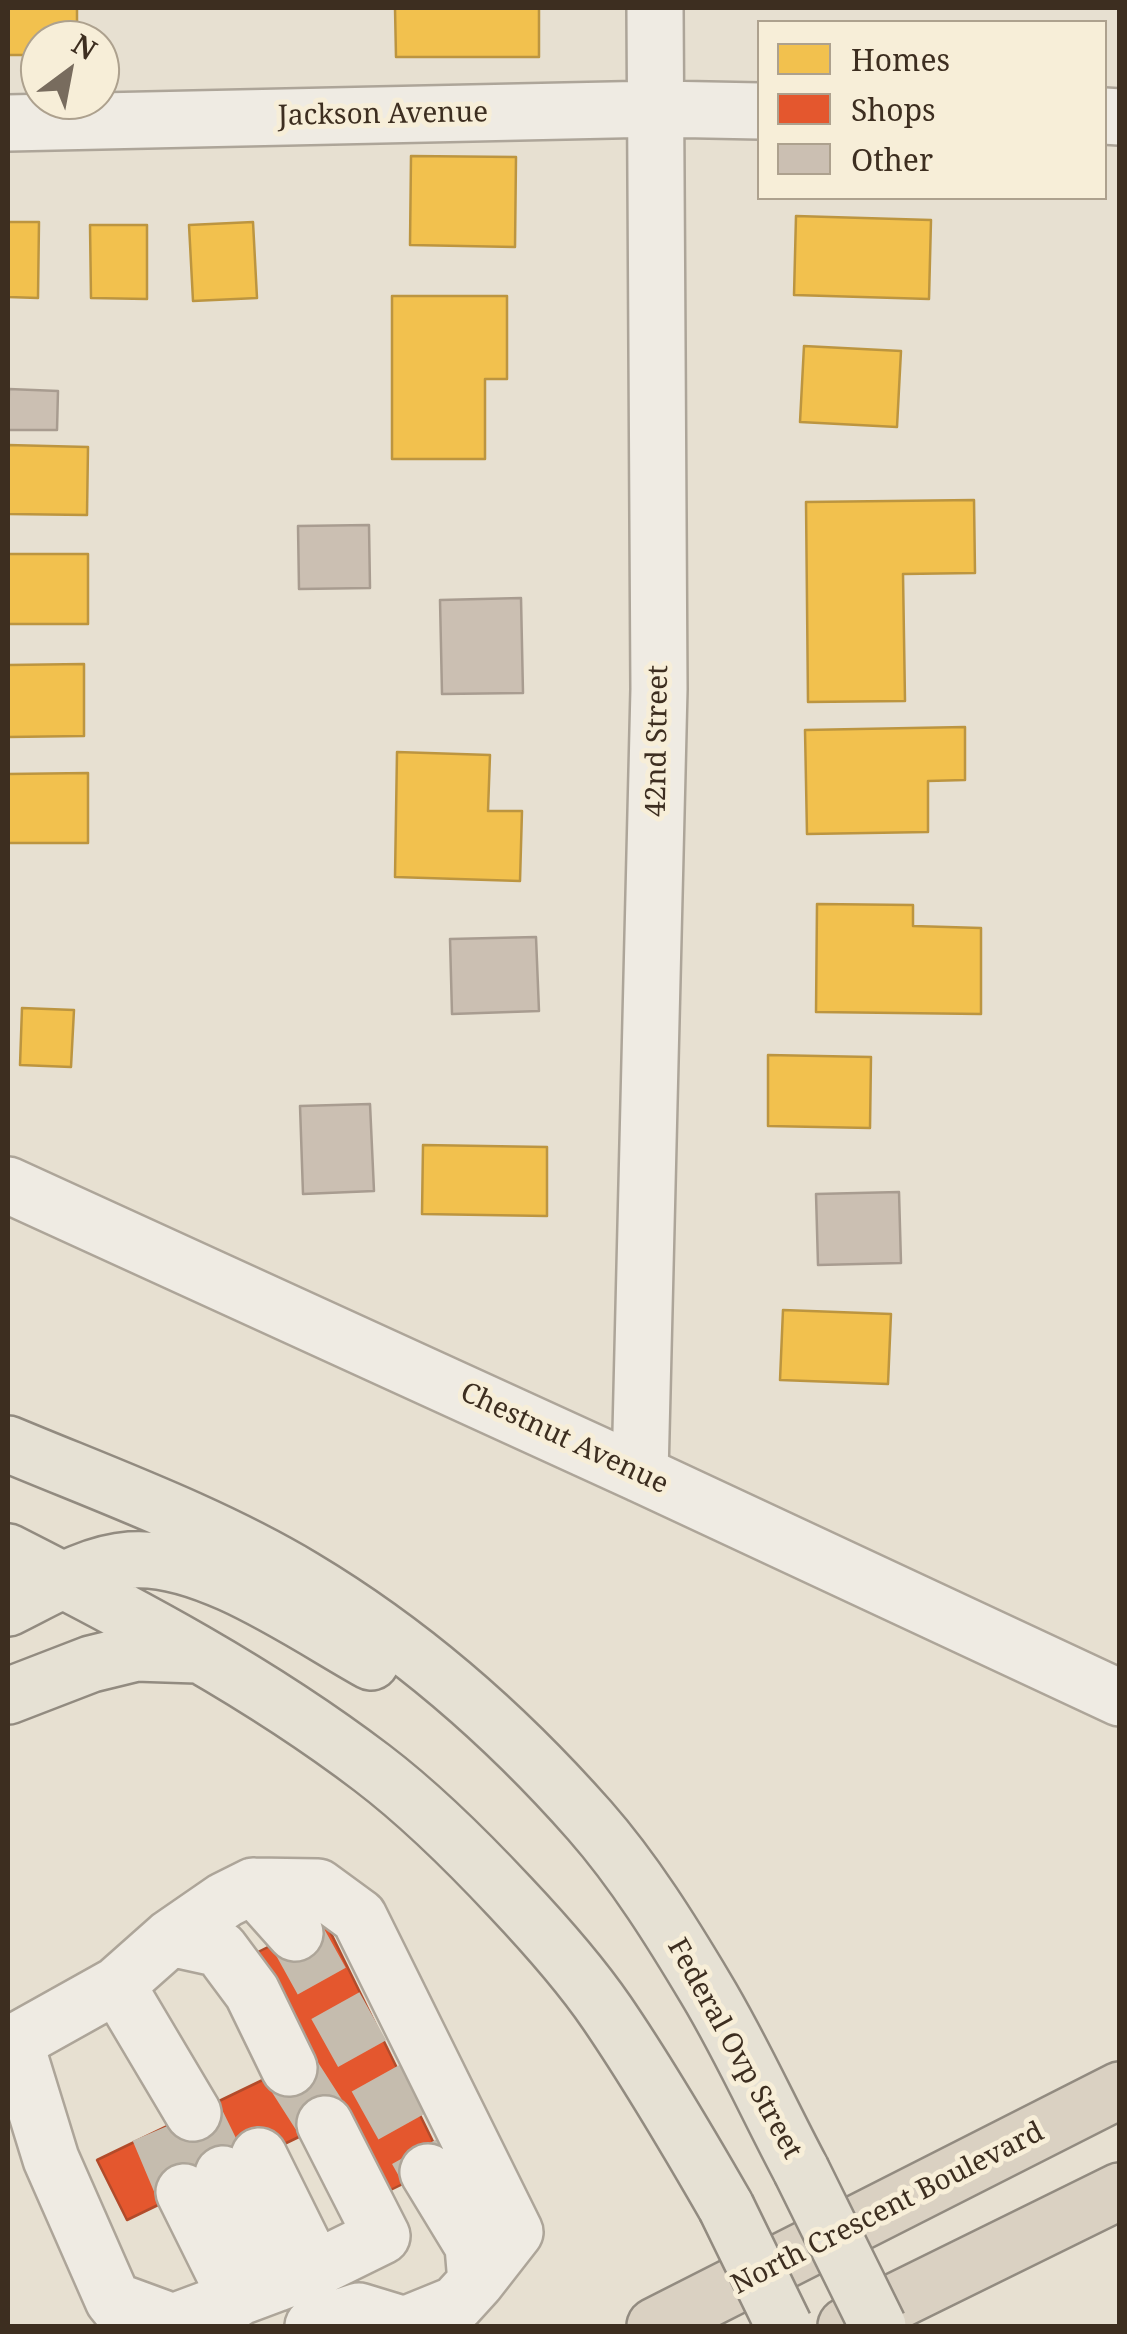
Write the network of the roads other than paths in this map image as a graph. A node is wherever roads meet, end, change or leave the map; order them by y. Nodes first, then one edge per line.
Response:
1 (656, 8) edge
2 (658, 109) junction
3 (757, 111) edge
4 (8, 123) edge
5 (8, 1185) edge
6 (8, 1444) edge
7 (640, 1474) junction
8 (8, 1552) edge
9 (66, 1581) junction
10 (8, 1608) edge
11 (203, 1656) junction
12 (8, 1696) edge
13 (1120, 1698) edge
14 (518, 1744) junction
15 (239, 1893) junction
16 (295, 1934) tunnel mouth
17 (170, 1938) junction
18 (117, 1985) junction
19 (11, 2043) edge
20 (288, 2068) tunnel mouth
21 (1120, 2090) edge
22 (192, 2114) tunnel mouth
23 (325, 2124) tunnel mouth
24 (428, 2172) tunnel mouth
25 (1120, 2191) edge
26 (476, 2282) junction
27 (277, 2284) junction
28 (124, 2313) edge
29 (313, 2326) edge
30 (403, 2326) edge
31 (656, 2326) edge
32 (784, 2326) edge
33 (846, 2326) edge
34 (878, 2326) edge

1 - 2 street, 42nd Street
2 - 3 street, Jackson Avenue
2 - 4 street, Jackson Avenue
2 - 7 street, 42nd Street
5 - 7 street, Chestnut Avenue
6 - 14 main road, Federal Ovp Street
7 - 13 street, Chestnut Avenue
8 - 9 main road
9 - 10 main road
9 - 11 main road
9 - 14 main road
11 - 12 main road
11 - 32 main road, bridge
14 - 34 main road, Federal Ovp Street, bridge
15 - 16 street
15 - 17 street
15 - 26 street
17 - 18 street
17 - 20 street
18 - 19 street
18 - 22 street
19 - 28 street
21 - 31 highway, North Crescent Boulevard
23 - 27 street
24 - 26 street
25 - 33 highway
26 - 30 street
27 - 27 street
27 - 28 street
29 - 30 street

